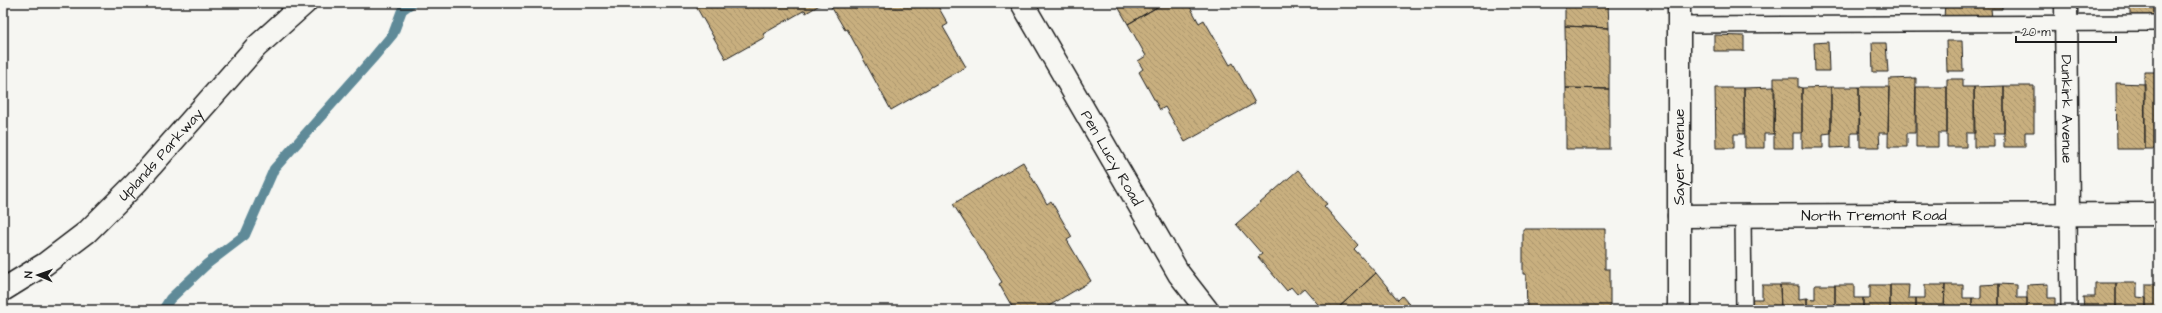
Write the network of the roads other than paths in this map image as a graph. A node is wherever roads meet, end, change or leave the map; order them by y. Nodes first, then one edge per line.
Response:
1 (305, 3) edge
2 (1022, 3) edge
3 (1679, 3) edge
4 (2066, 13) edge
5 (2159, 23) edge
6 (1679, 25) junction
7 (2068, 214) junction
8 (2159, 214) edge
9 (1679, 216) junction
10 (1743, 216) junction
11 (3, 290) edge
12 (1206, 310) edge
13 (1679, 310) edge
14 (1744, 310) edge
15 (2069, 310) edge

1 - 11 street, Uplands Parkway
2 - 12 street, Pen Lucy Road
3 - 6 street, Sayer Avenue
4 - 5 lane
4 - 6 lane
4 - 7 street, Dunkirk Avenue
6 - 9 street, Sayer Avenue
7 - 8 street, North Tremont Road
7 - 10 street, North Tremont Road
7 - 15 lane
9 - 10 street, North Tremont Road
9 - 13 street, Sayer Avenue
10 - 14 lane

